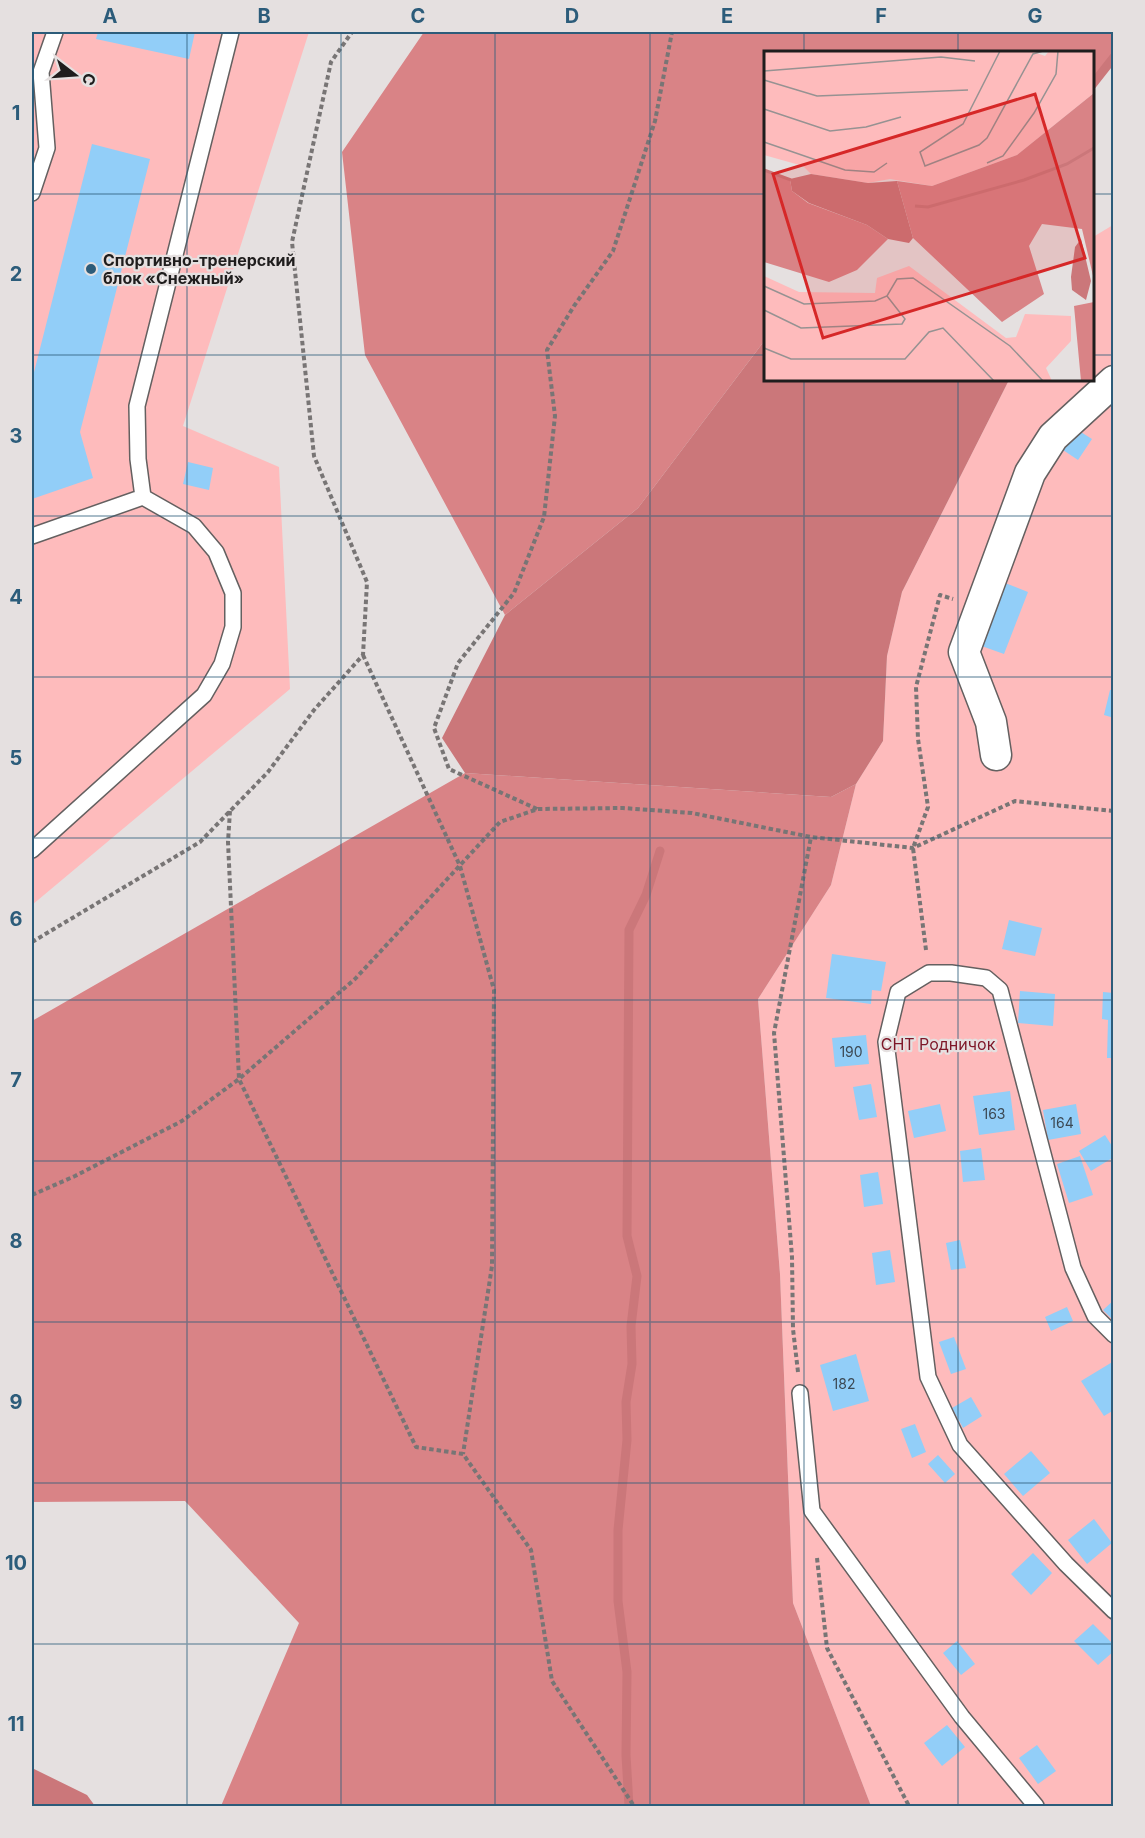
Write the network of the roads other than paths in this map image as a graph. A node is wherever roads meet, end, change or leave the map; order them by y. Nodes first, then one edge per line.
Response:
1 (56, 32) edge
2 (231, 32) edge
3 (32, 193) edge
4 (1113, 381) edge
5 (143, 497) junction
6 (32, 536) edge
7 (996, 755) dead end
8 (32, 850) edge
9 (1113, 1335) edge
10 (800, 1393) road end
11 (1113, 1611) edge
12 (1036, 1806) edge

1 - 3 lane
2 - 5 lane
4 - 7 street
5 - 6 lane
5 - 8 lane
9 - 11 lane
10 - 12 lane

